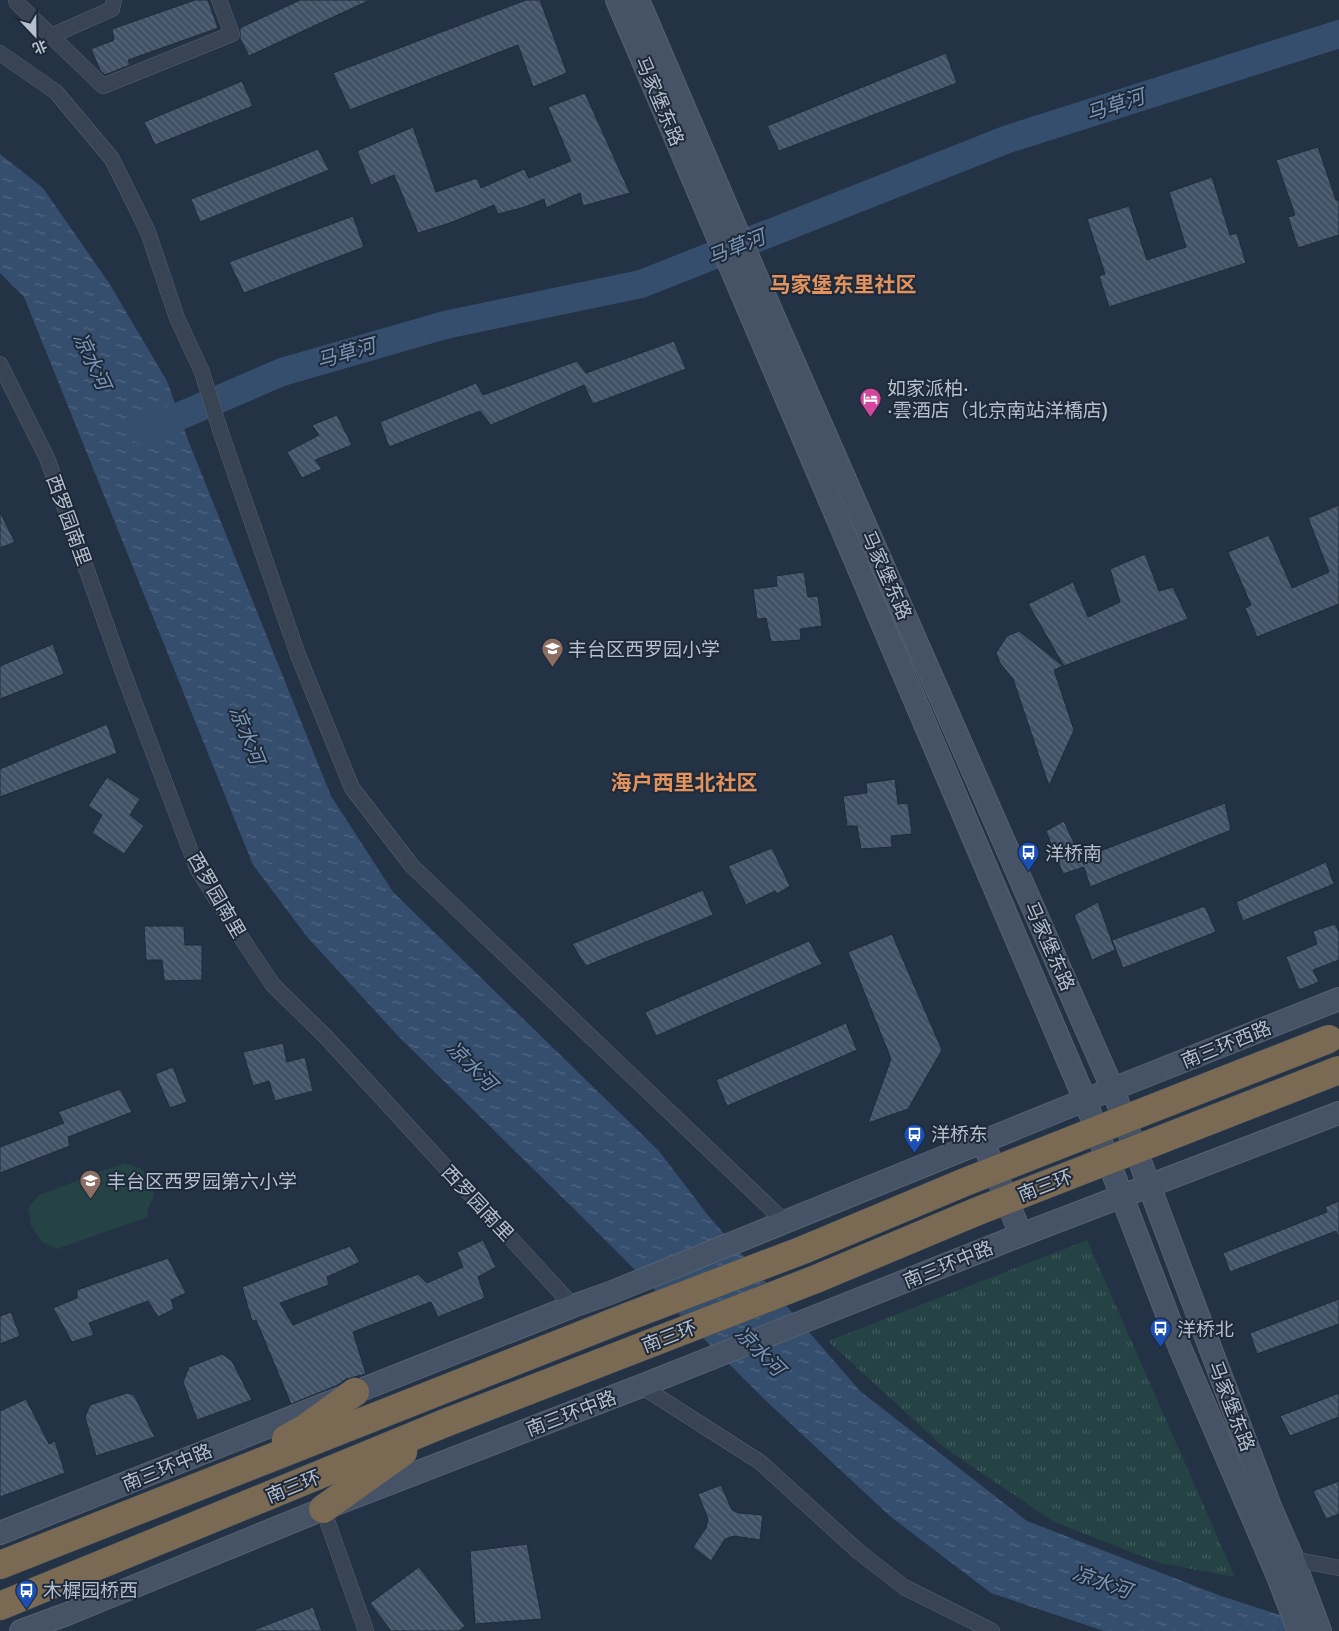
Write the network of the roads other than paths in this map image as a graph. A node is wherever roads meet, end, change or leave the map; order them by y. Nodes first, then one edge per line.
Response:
1 (16, 0) edge
2 (114, 0) edge
3 (220, 0) edge
4 (617, 0) edge
5 (638, 0) edge
6 (51, 36) junction
7 (0, 53) edge
8 (712, 199) junction
9 (762, 314) junction
10 (0, 364) edge
11 (1339, 999) edge
12 (1334, 1037) edge
13 (1339, 1070) edge
14 (1113, 1090) junction
15 (1085, 1100) junction
16 (1339, 1113) edge
17 (982, 1142) junction
18 (1148, 1186) junction
19 (1122, 1197) junction
20 (786, 1223) junction
21 (1021, 1235) junction
22 (573, 1306) junction
23 (641, 1386) junction
24 (355, 1392) junction
25 (445, 1423) junction
26 (234, 1473) junction
27 (323, 1509) junction
28 (0, 1532) edge
29 (0, 1566) edge
30 (1285, 1566) junction
31 (1339, 1568) edge
32 (0, 1606) edge
33 (21, 1631) edge
34 (366, 1631) edge
35 (992, 1631) edge
36 (1299, 1631) edge
37 (1320, 1631) edge

1 - 6 street
2 - 6 street
3 - 6 street
4 - 8 main road, 马家堡东路
5 - 8 main road, 马家堡东路
7 - 20 street
8 - 9 main road
9 - 14 main road, 马家堡东路
9 - 15 main road, 马家堡东路
10 - 22 street, 西罗园南里
11 - 14 main road, 南三环西路
12 - 26 highway, 南三环, bridge
13 - 25 highway, 南三环, bridge
14 - 15 main road, 南三环西路
14 - 18 main road, 马家堡东路
15 - 17 main road, 南三环中路
15 - 19 main road, 马家堡东路
16 - 18 main road
17 - 20 main road, 南三环中路
17 - 21 main road
18 - 19 main road, 南三环中路
18 - 30 main road, 马家堡东路
19 - 21 main road, 南三环中路
19 - 30 main road, 马家堡东路
20 - 22 main road, 南三环中路
21 - 23 main road, 南三环中路
22 - 24 main road, 南三环中路
23 - 27 main road, 南三环中路
23 - 35 street
24 - 26 highway
24 - 28 main road, 南三环中路
25 - 27 highway
25 - 32 highway, 南三环
26 - 29 highway, 南三环
27 - 33 main road, 南三环中路
27 - 34 street
30 - 31 street
30 - 36 main road
30 - 37 main road, 马家堡东路

